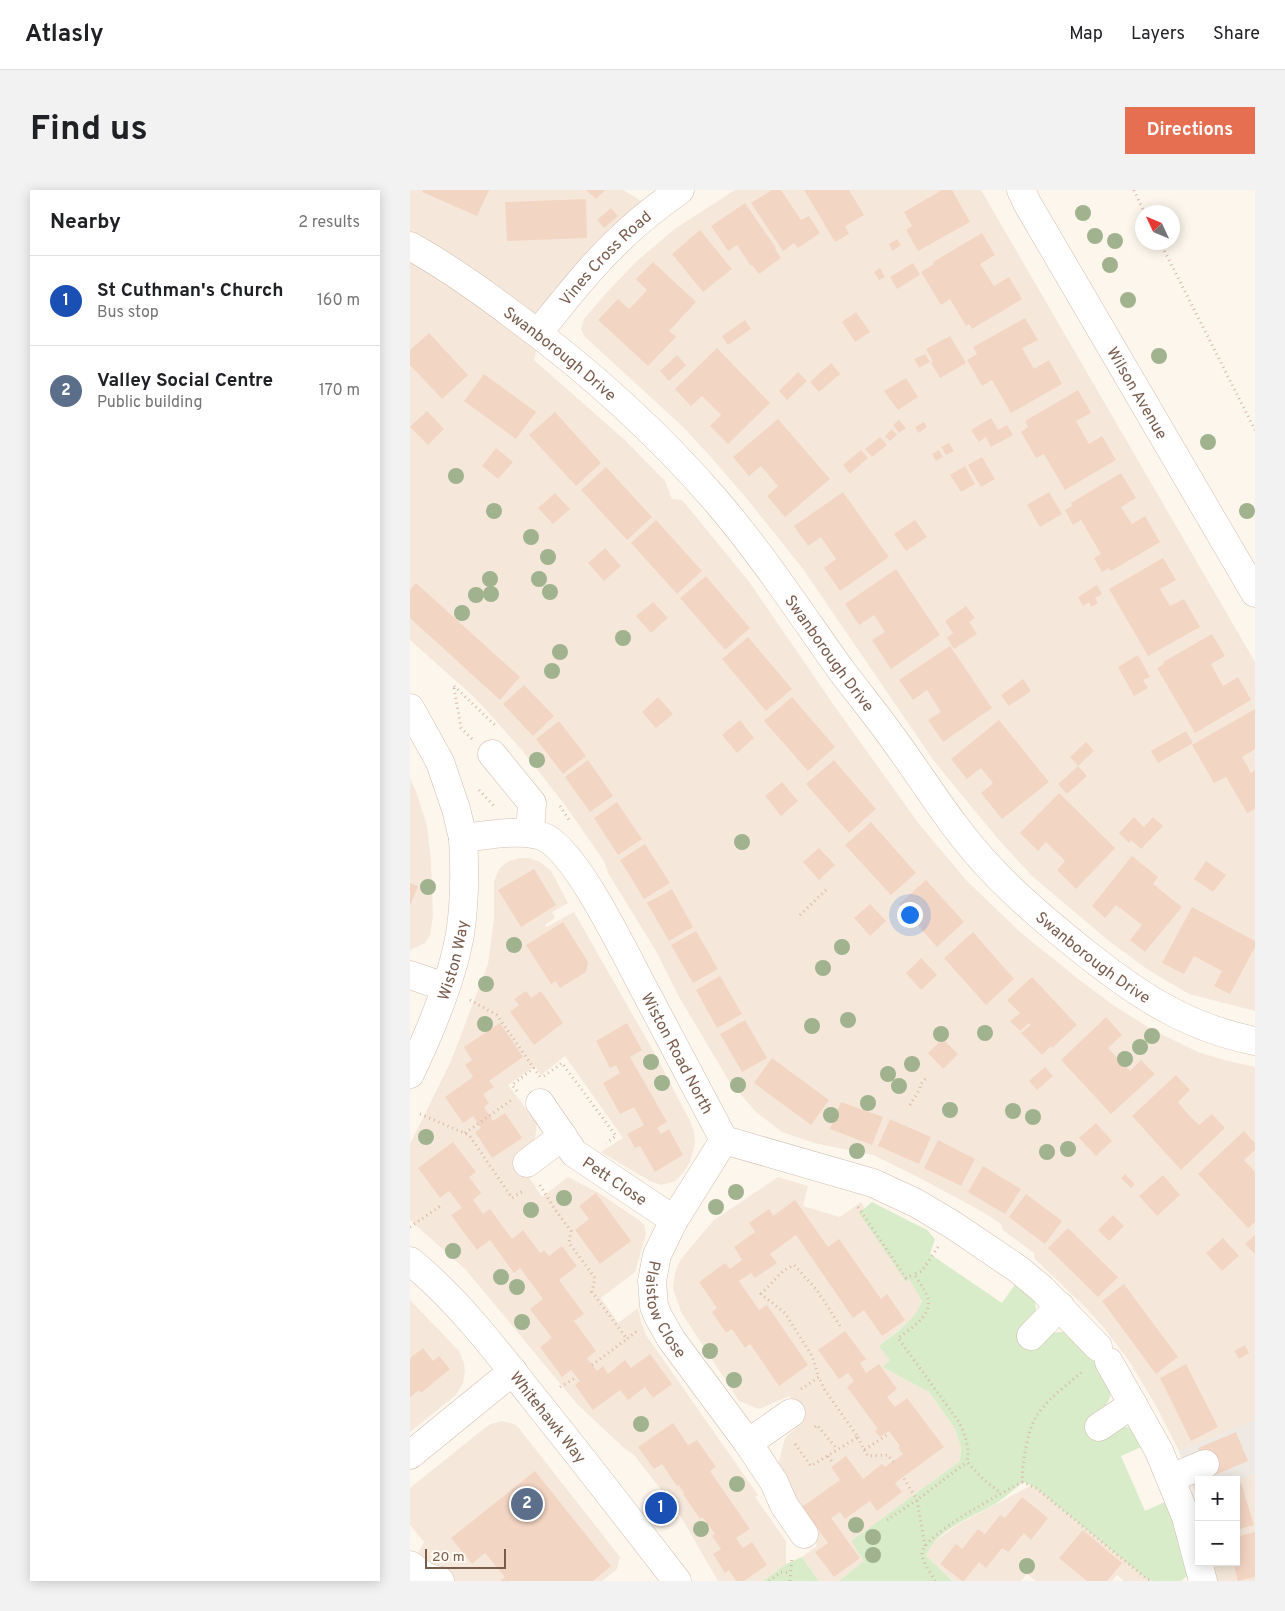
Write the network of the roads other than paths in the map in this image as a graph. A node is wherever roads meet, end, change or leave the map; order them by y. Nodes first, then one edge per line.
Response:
1 (680, 190) edge
2 (1022, 190) edge
3 (410, 246) edge
4 (538, 333) junction
5 (1255, 594) edge
6 (410, 708) edge
7 (492, 754) dead end
8 (530, 833) junction
9 (463, 838) junction
10 (410, 975) edge
11 (445, 987) junction
12 (1255, 1041) edge
13 (410, 1074) edge
14 (540, 1103) dead end
15 (563, 1136) junction
16 (724, 1140) junction
17 (532, 1172) road end
18 (674, 1220) junction
19 (410, 1261) edge
20 (1060, 1306) junction
21 (1031, 1336) dead end
22 (513, 1371) junction
23 (1133, 1404) junction
24 (794, 1412) road end
25 (1099, 1428) dead end
26 (748, 1443) junction
27 (410, 1455) edge
28 (1205, 1464) dead end
29 (1170, 1478) junction
30 (804, 1534) dead end
31 (410, 1565) edge
32 (440, 1581) edge
33 (677, 1581) edge
34 (1202, 1581) edge

1 - 4 street, Vines Cross Road
2 - 5 street, Wilson Avenue
3 - 4 street, Swanborough Drive
4 - 12 street, Swanborough Drive
6 - 9 street
7 - 8 street
8 - 9 street, Wiston Road North
8 - 16 street, Wiston Road North
9 - 11 street, Wiston Way
10 - 11 street
11 - 13 street, Wiston Way
14 - 15 street, Pett Close
15 - 17 street
15 - 18 street, Pett Close
16 - 18 street, Plaistow Close
16 - 20 street
18 - 26 street, Plaistow Close
19 - 22 street, Whitehawk Way
20 - 21 street
20 - 23 street
22 - 27 street
22 - 33 street, Whitehawk Way
23 - 25 street
23 - 29 street
24 - 26 street
26 - 30 street, Plaistow Close
28 - 29 street
29 - 34 street
31 - 32 street

